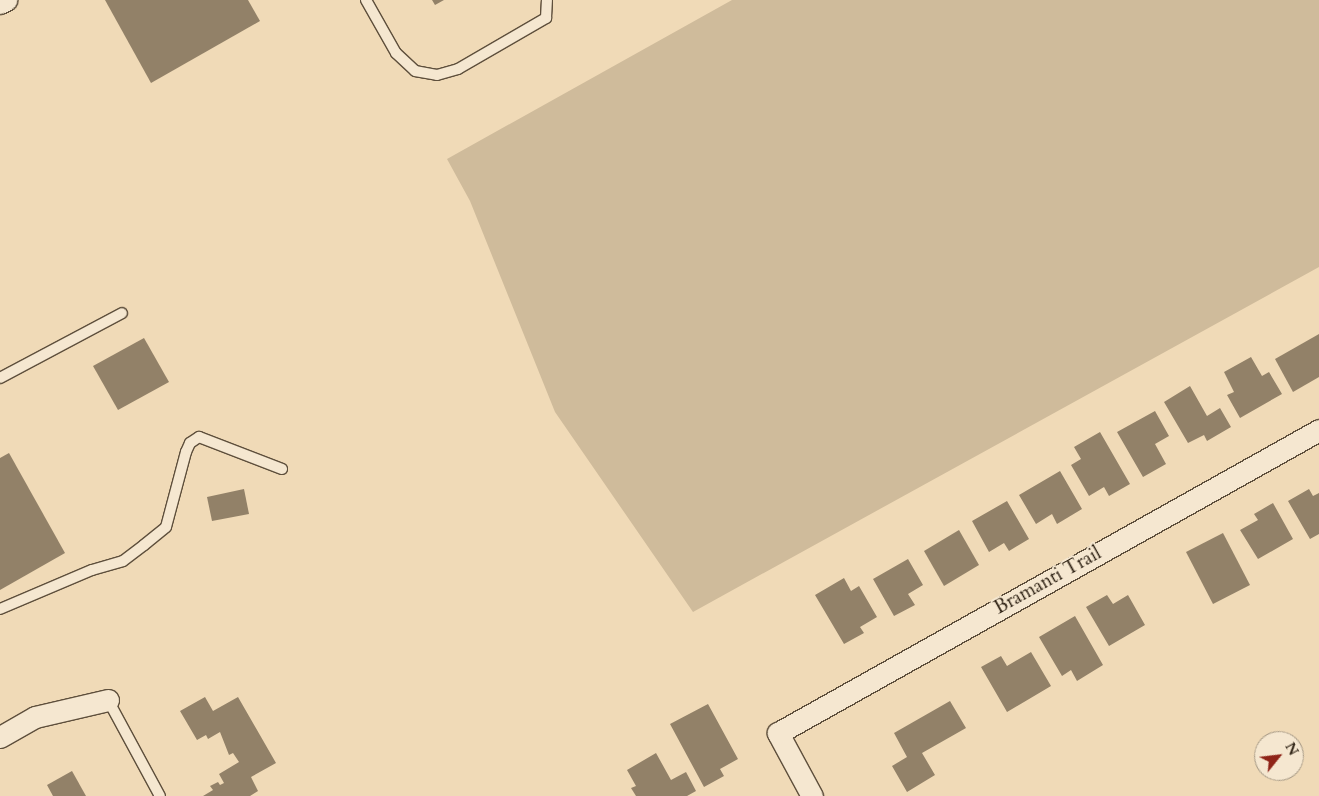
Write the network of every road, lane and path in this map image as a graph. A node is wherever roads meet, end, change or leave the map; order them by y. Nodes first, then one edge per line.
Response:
1 (6, 0) edge
2 (366, 0) edge
3 (547, 0) edge
4 (0, 3) edge
5 (122, 314) dead end
6 (0, 378) edge
7 (1319, 430) edge
8 (282, 469) dead end
9 (0, 609) edge
10 (108, 700) joint
11 (0, 737) edge
12 (809, 795) edge
13 (160, 796) edge

1 - 4 street
2 - 3 lane
5 - 6 lane
7 - 12 street, Bramanti Trail
8 - 9 lane
10 - 11 street
10 - 13 lane

